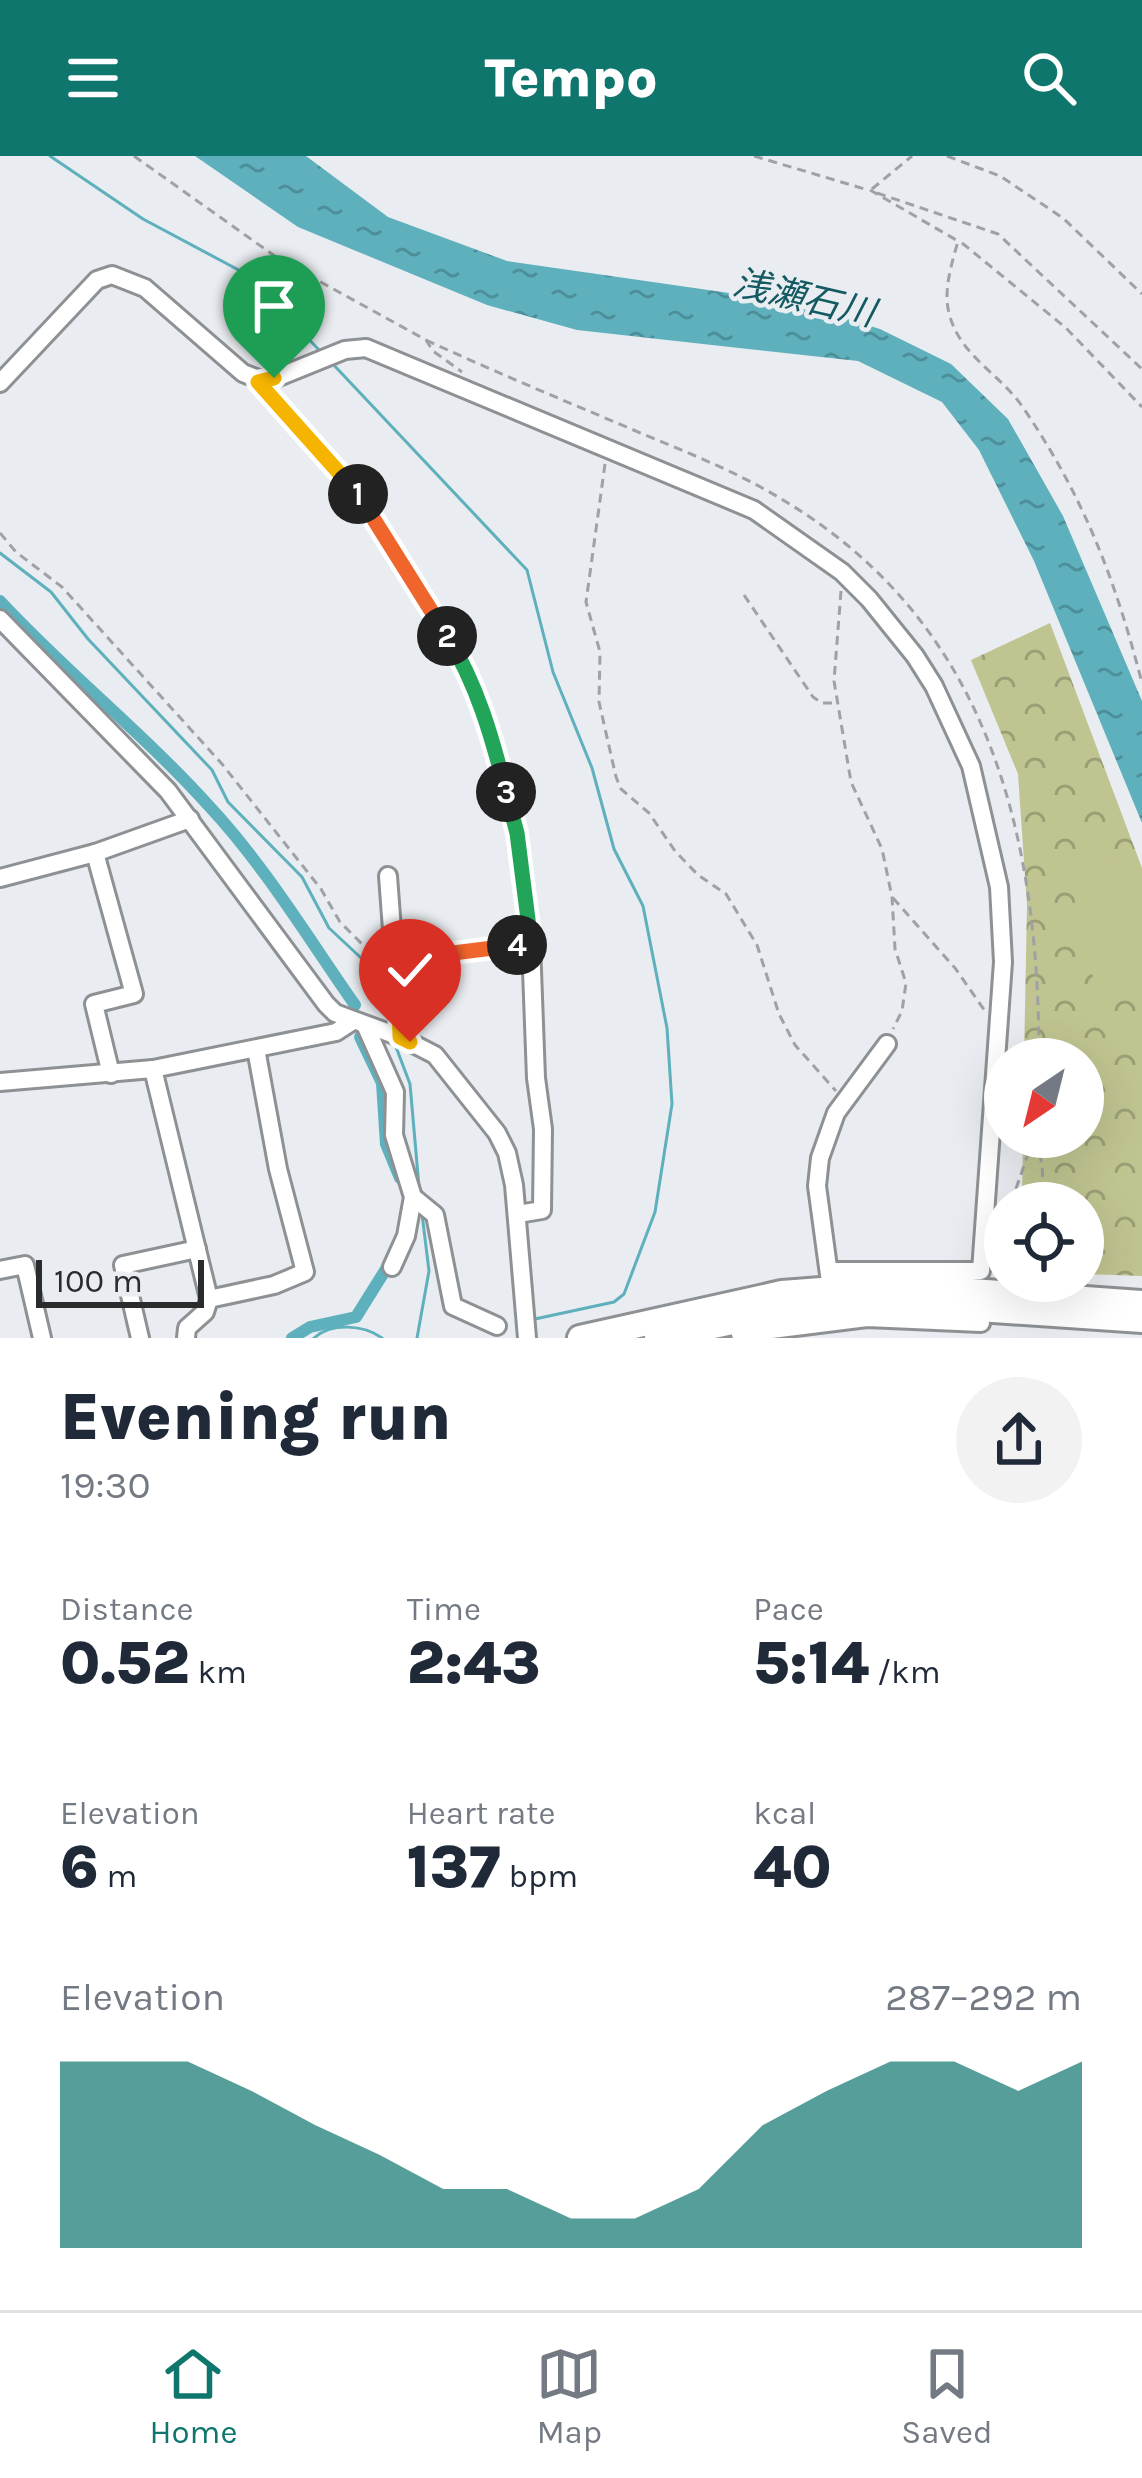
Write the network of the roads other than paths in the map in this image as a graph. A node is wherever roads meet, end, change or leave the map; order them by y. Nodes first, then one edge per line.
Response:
1 (0, 383) edge
2 (0, 620) edge
3 (190, 818) junction
4 (95, 854) junction
5 (388, 876) dead end
6 (0, 878) edge
7 (398, 969) junction
8 (360, 1024) junction
9 (400, 1037) junction
10 (887, 1044) road end
11 (256, 1049) junction
12 (153, 1070) junction
13 (111, 1074) junction
14 (0, 1082) edge
15 (420, 1203) junction
16 (518, 1214) junction
17 (197, 1249) junction
18 (392, 1267) dead end
19 (0, 1270) edge
20 (830, 1289) junction
21 (209, 1300) junction
22 (1021, 1303) junction
23 (1142, 1303) edge
24 (1142, 1321) edge
25 (981, 1323) dead end
26 (497, 1326) dead end
27 (739, 1330) edge
28 (42, 1338) edge
29 (140, 1338) edge
30 (186, 1338) edge
31 (527, 1338) edge
32 (580, 1338) edge
33 (657, 1338) edge

1 - 20 street
2 - 3 street
3 - 4 street
3 - 8 street
4 - 6 street
4 - 13 street
5 - 7 street
7 - 9 street
7 - 16 street
8 - 9 street
8 - 11 street
8 - 15 street
9 - 16 street
10 - 20 street
11 - 12 street
11 - 21 street
12 - 13 street
12 - 17 street
13 - 14 street
15 - 18 street
15 - 26 street
16 - 31 street
17 - 21 street
17 - 29 street
19 - 28 street
20 - 22 highway
20 - 27 highway
20 - 32 highway
21 - 30 street
22 - 23 highway
22 - 24 highway
25 - 27 street
27 - 33 highway

